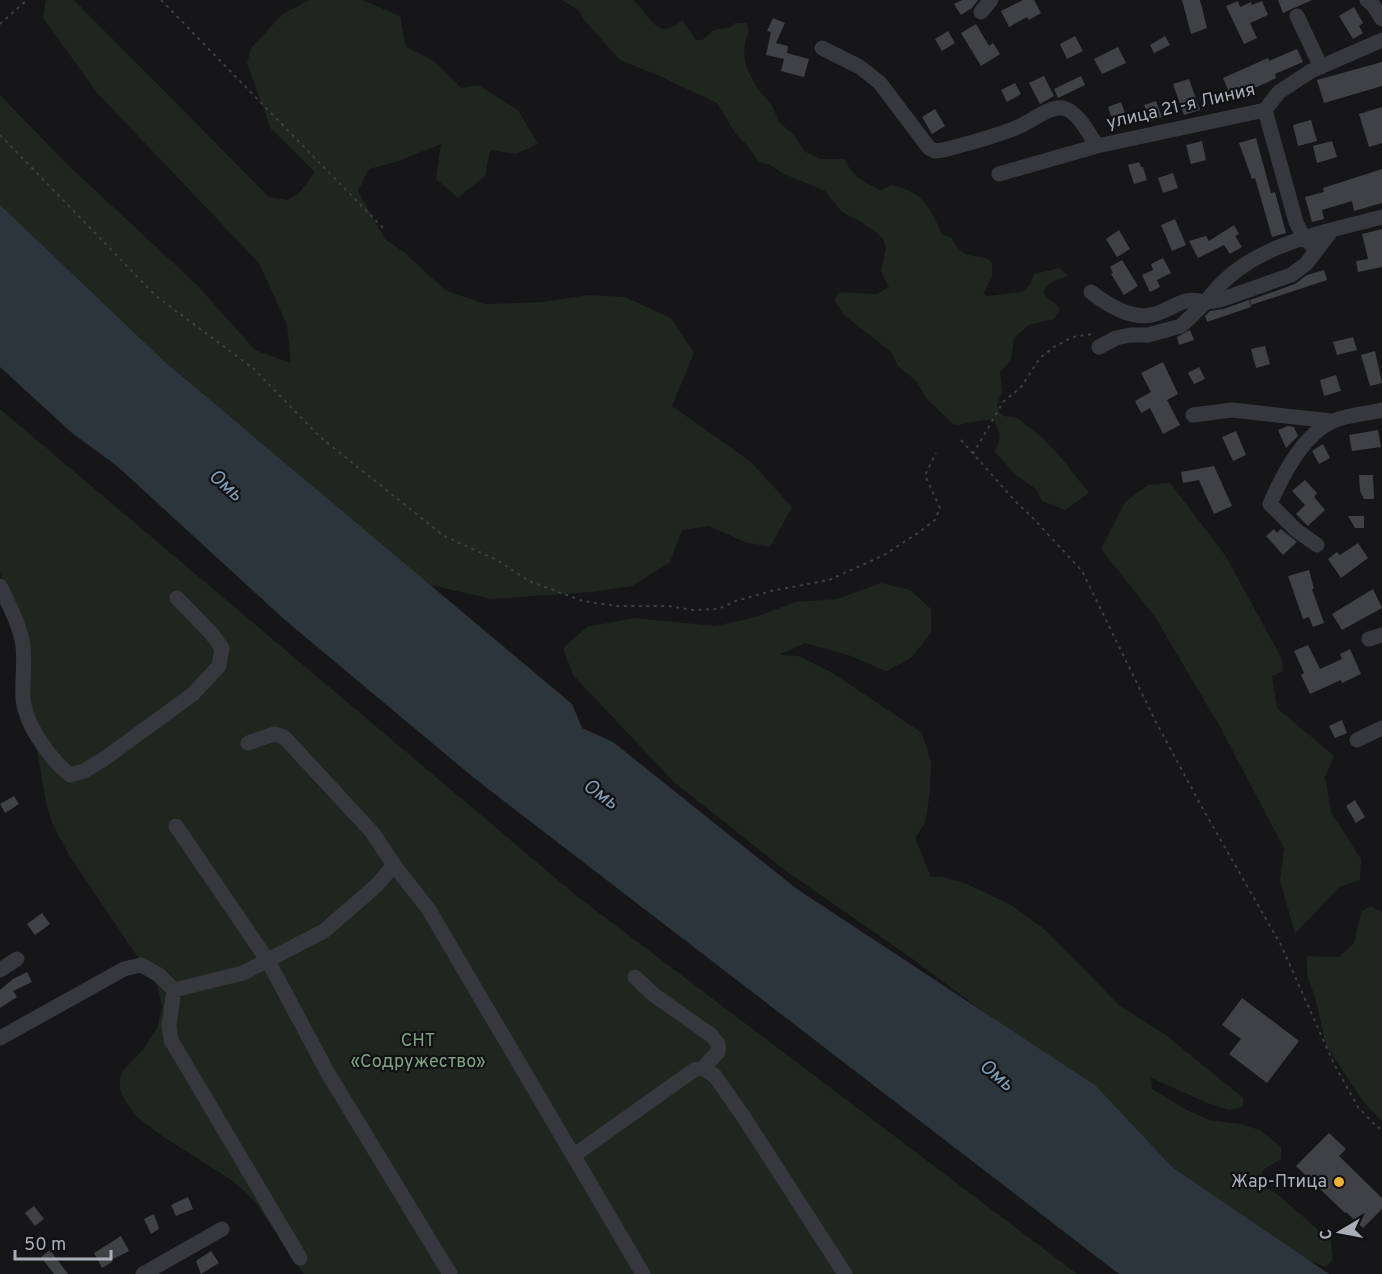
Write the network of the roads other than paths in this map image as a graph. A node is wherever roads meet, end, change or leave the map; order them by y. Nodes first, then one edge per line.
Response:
1 (991, 0) edge
2 (1367, 0) edge
3 (981, 12) dead end
4 (1298, 16) dead end
5 (1382, 19) edge
6 (1382, 40) edge
7 (822, 48) dead end
8 (1321, 66) junction
9 (1265, 110) junction
10 (1097, 146) junction
11 (999, 174) dead end
12 (1382, 217) edge
13 (1332, 230) junction
14 (1304, 238) junction
15 (1317, 249) junction
16 (1091, 292) dead end
17 (1206, 302) junction
18 (1099, 347) dead end
19 (1382, 410) edge
20 (1193, 415) dead end
21 (1332, 421) junction
22 (1317, 545) dead end
23 (0, 586) edge
24 (177, 598) dead end
25 (1382, 728) edge
26 (1357, 740) dead end
27 (248, 743) dead end
28 (176, 826) dead end
29 (394, 865) junction
30 (17, 959) dead end
31 (268, 961) junction
32 (0, 970) edge
33 (635, 977) dead end
34 (174, 990) junction
35 (0, 1038) edge
36 (703, 1068) junction
37 (573, 1156) junction
38 (222, 1229) dead end
39 (300, 1258) dead end
40 (143, 1274) edge
41 (450, 1274) edge
42 (643, 1274) edge
43 (845, 1274) edge

1 - 3 street
2 - 5 street
4 - 8 street
6 - 8 street, улица 21-я Линия
7 - 10 street, улица 21-я Линия
8 - 9 street, улица 21-я Линия
9 - 10 street, улица 21-я Линия
9 - 14 street
10 - 11 street
12 - 13 street
13 - 14 street
13 - 15 street
14 - 15 street
14 - 17 street
15 - 17 street
16 - 17 street
17 - 18 street
19 - 21 street
20 - 21 street
21 - 22 street
23 - 24 street
25 - 26 street
27 - 29 street
28 - 31 street
29 - 31 street
29 - 37 street
30 - 32 street
31 - 34 street
31 - 41 street
33 - 36 street
34 - 35 street
34 - 39 street
36 - 37 street
36 - 43 street
37 - 42 street
38 - 40 street

